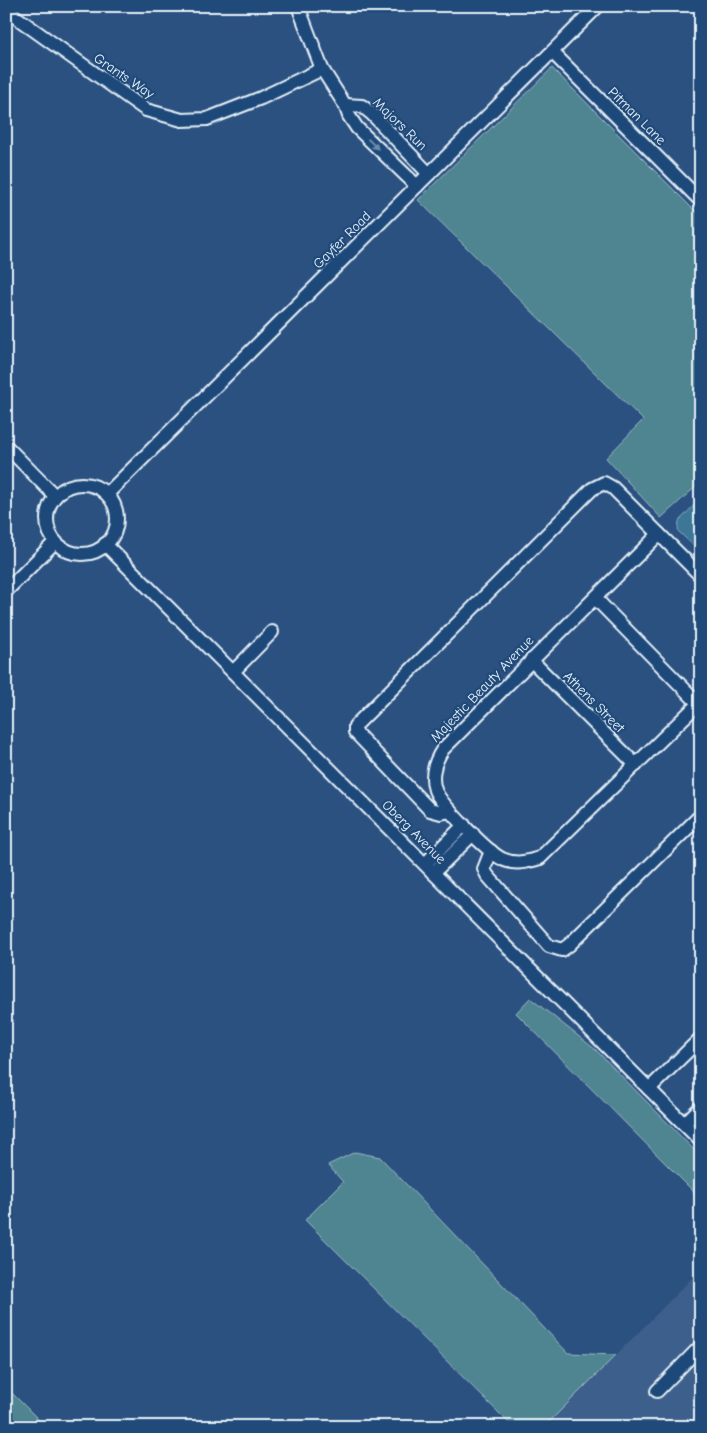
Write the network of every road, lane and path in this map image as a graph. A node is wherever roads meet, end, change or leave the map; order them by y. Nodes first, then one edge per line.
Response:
1 (298, 6) edge
2 (598, 6) edge
3 (6, 10) edge
4 (552, 52) junction
5 (322, 69) junction
6 (345, 105) junction
7 (429, 174) junction
8 (417, 186) junction
9 (701, 201) edge
10 (6, 446) edge
11 (107, 494) junction
12 (55, 496) junction
13 (659, 534) junction
14 (55, 542) junction
15 (105, 544) junction
16 (701, 576) edge
17 (6, 591) edge
18 (595, 598) junction
19 (272, 632) dead end
20 (531, 660) junction
21 (233, 672) junction
22 (700, 702) edge
23 (636, 765) junction
24 (450, 810) junction
25 (701, 815) edge
26 (468, 829) junction
27 (491, 851) junction
28 (429, 868) junction
29 (701, 1038) edge
30 (649, 1089) junction
31 (701, 1107) edge
32 (684, 1124) junction
33 (701, 1141) edge
34 (701, 1346) edge
35 (656, 1391) dead end

1 - 5 street
2 - 4 street, Gayfer Road
3 - 5 street, Grants Way
4 - 7 street, Gayfer Road
4 - 9 street, Pitman Lane
5 - 6 street
6 - 7 street, Majors Run
6 -> 8 street
7 - 8 street, Gayfer Road
8 - 11 street, Gayfer Road
10 - 12 street
11 - 12 street
11 - 15 street
12 - 14 street
13 - 16 street
13 - 18 street, Majestic Beauty Avenue
13 - 24 street
14 - 15 street
14 - 17 street
15 - 21 street, Oberg Avenue
18 - 20 street, Majestic Beauty Avenue
18 - 22 street
19 - 21 street
20 - 23 street, Athens Street
20 - 24 street, Majestic Beauty Avenue
21 - 28 street, Oberg Avenue
22 - 23 street, Majestic Beauty Avenue
23 - 27 street, Majestic Beauty Avenue
24 - 26 street, Majestic Beauty Avenue
25 - 27 street
26 - 27 street, Majestic Beauty Avenue
26 - 28 street
28 - 30 street, Oberg Avenue
29 - 30 street
30 - 32 street, Oberg Avenue
31 - 32 street
32 - 33 street, Oberg Avenue
34 - 35 street

